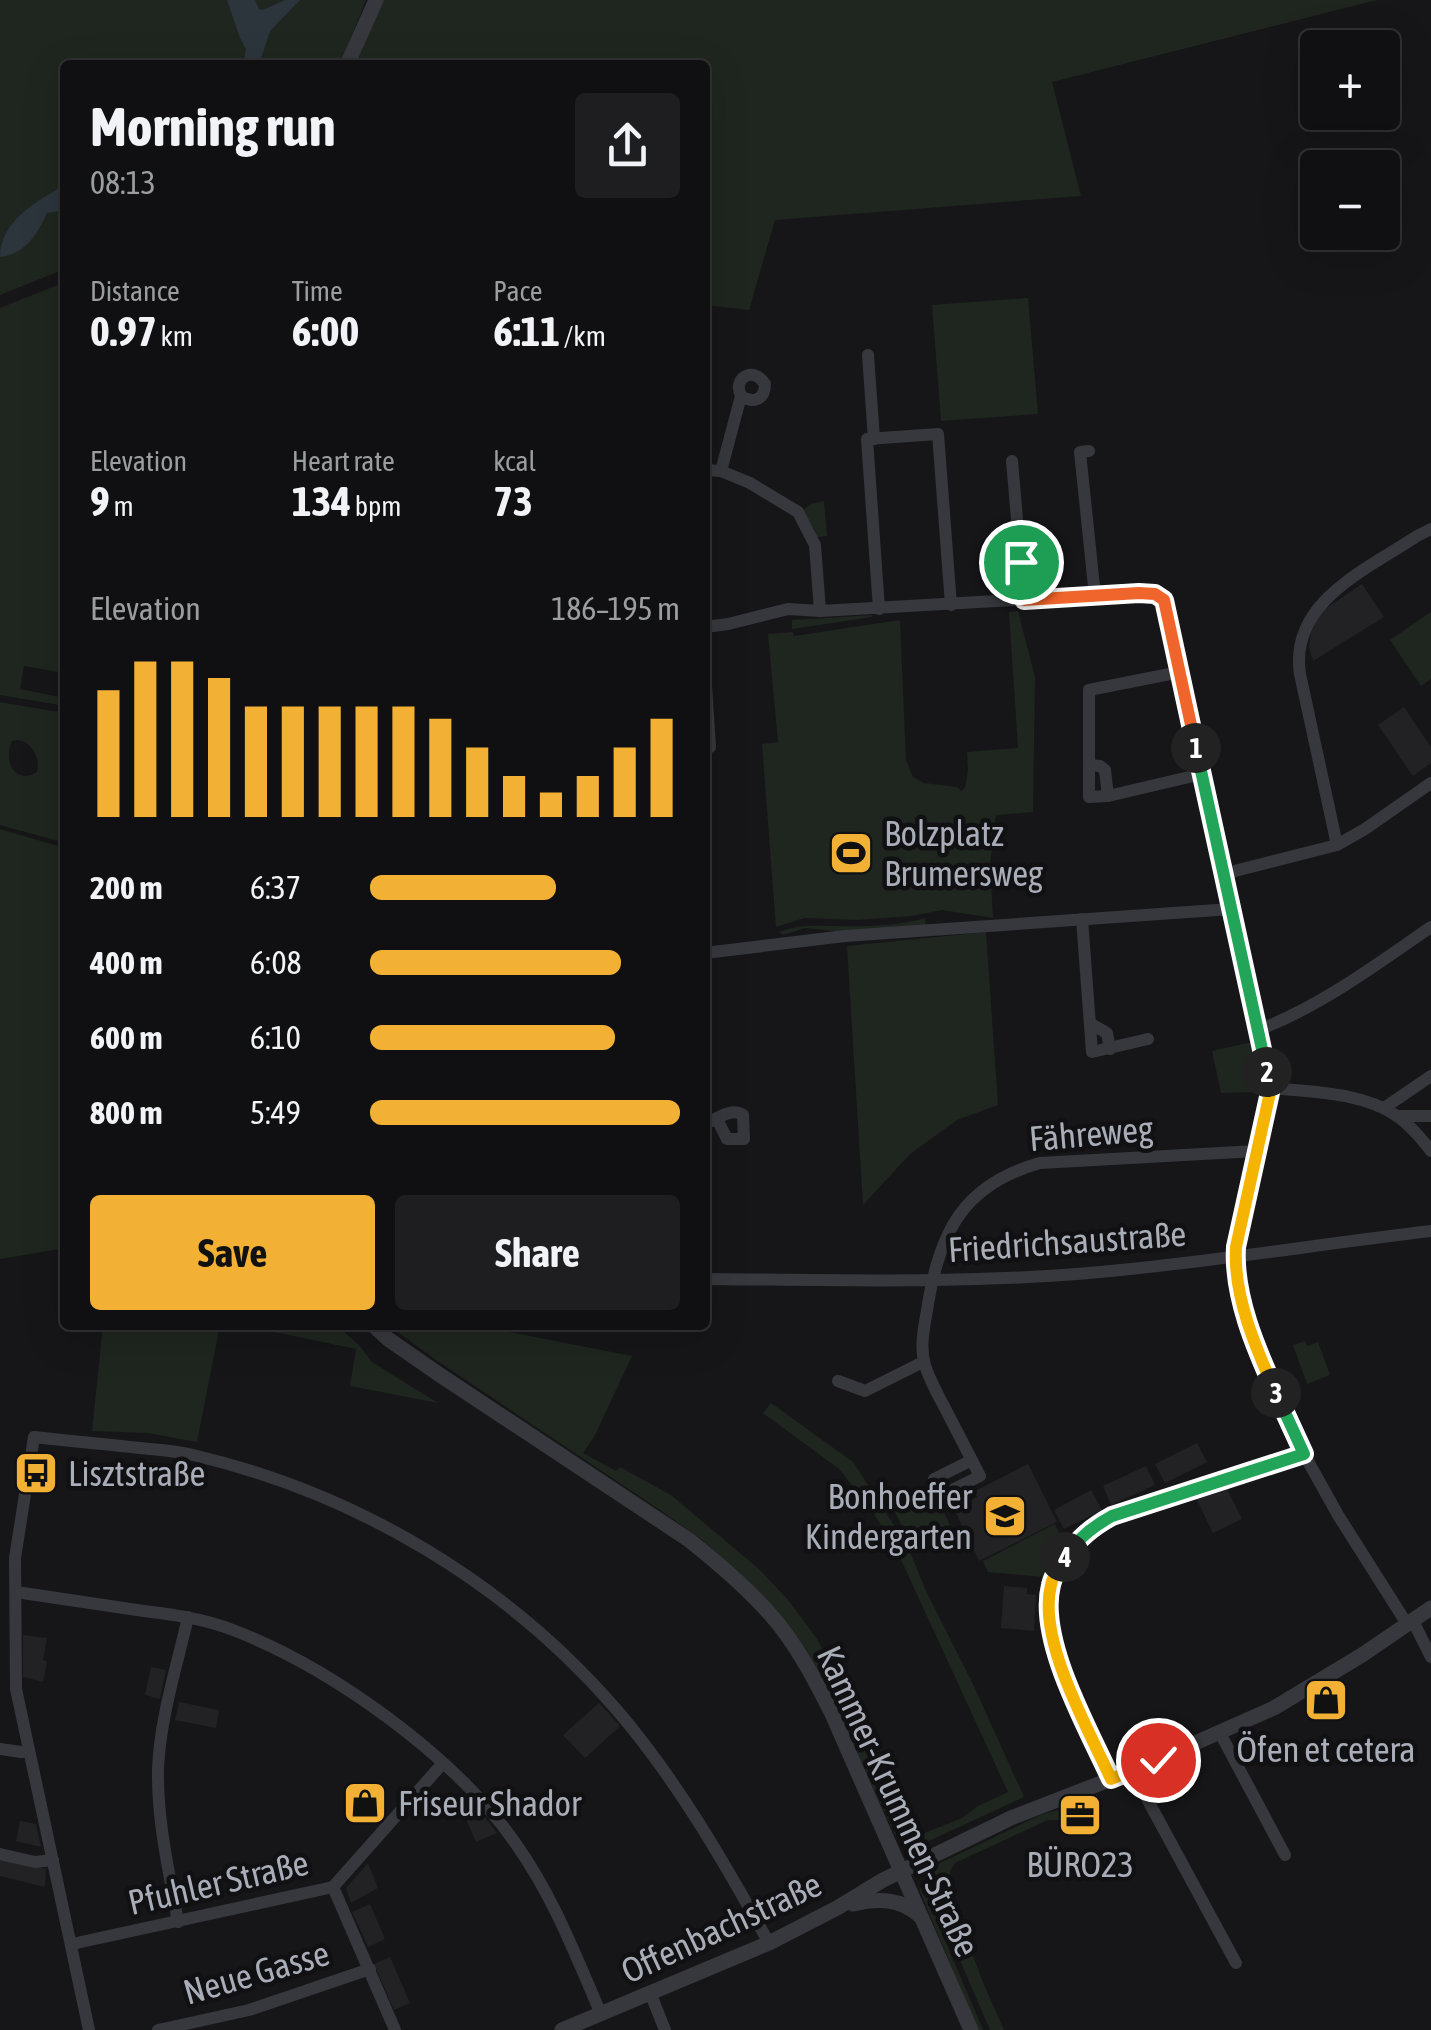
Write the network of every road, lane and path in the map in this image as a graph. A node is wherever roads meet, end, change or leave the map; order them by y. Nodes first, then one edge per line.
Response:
1 (376, 0) edge
2 (348, 60) edge
3 (868, 355) dead end
4 (740, 396) dead end
5 (874, 438) junction
6 (1089, 451) dead end
7 (1012, 461) dead end
8 (710, 470) edge
9 (720, 471) junction
10 (1431, 528) edge
11 (1094, 596) junction
12 (1024, 600) junction
13 (951, 604) junction
14 (879, 609) junction
15 (820, 612) junction
16 (710, 626) edge
17 (1180, 672) junction
18 (1202, 774) junction
19 (1431, 783) edge
20 (1337, 845) junction
21 (1223, 874) junction
22 (1231, 909) junction
23 (1082, 919) junction
24 (1431, 927) edge
25 (710, 952) edge
26 (1258, 1030) junction
27 (1148, 1040) dead end
28 (1431, 1076) edge
29 (1271, 1088) junction
30 (1384, 1108) junction
31 (1398, 1116) junction
32 (1431, 1116) edge
33 (1256, 1151) junction
34 (1431, 1151) edge
35 (1431, 1231) edge
36 (1235, 1258) junction
37 (710, 1279) edge
38 (932, 1280) junction
39 (378, 1330) edge
40 (923, 1362) junction
41 (838, 1381) dead end
42 (1304, 1454) junction
43 (972, 1460) dead end
44 (0, 1556) edge
45 (15, 1558) junction
46 (16, 1592) junction
47 (1431, 1608) edge
48 (188, 1617) junction
49 (1410, 1622) junction
50 (0, 1652) edge
51 (15, 1652) junction
52 (1431, 1657) edge
53 (1220, 1733) junction
54 (0, 1749) edge
55 (28, 1751) junction
56 (442, 1763) junction
57 (1132, 1771) junction
58 (1111, 1779) junction
59 (0, 1854) edge
60 (1285, 1856) dead end
61 (53, 1860) junction
62 (902, 1871) junction
63 (333, 1887) junction
64 (837, 1908) junction
65 (178, 1922) junction
66 (926, 1923) junction
67 (72, 1944) junction
68 (769, 1944) junction
69 (1236, 1962) dead end
70 (370, 1969) junction
71 (650, 1994) junction
72 (601, 2014) junction
73 (89, 2030) edge
74 (158, 2030) edge
75 (395, 2030) edge
76 (562, 2030) edge
77 (665, 2030) edge
78 (971, 2030) edge

1 - 2 street
3 - 5 street
4 - 9 street
5 - 13 street
5 - 14 street
6 - 11 street
7 - 12 street
8 - 9 street
9 - 15 street
10 - 20 street
11 - 12 street
11 - 17 street
12 - 13 street
13 - 14 street
14 - 15 street
15 - 16 street
17 - 18 street
17 - 18 street
18 - 21 street
19 - 20 street
20 - 21 street
21 - 22 street
22 - 23 street
22 - 26 street
23 - 25 street
23 - 27 street
24 - 26 street
26 - 29 street
28 - 30 street
29 - 30 street
29 - 33 street
30 - 31 street
31 - 32 street
31 - 34 street
33 - 36 street
33 - 38 street, Fähreweg
35 - 36 street, Friedrichsaustraße
36 - 38 street, Friedrichsaustraße
36 - 42 street
37 - 38 street, Friedrichsaustraße
38 - 40 street, Fähreweg
39 - 62 street, Kammer-Krummen-Straße
40 - 41 street
40 - 43 street
42 - 49 street
42 - 58 street
44 - 45 street
45 - 46 street
45 - 68 street
46 - 48 street
46 - 51 street
47 - 49 street, Offenbachstraße
48 - 56 street
48 - 65 street
49 - 52 street
49 - 53 street, Offenbachstraße
50 - 51 street
51 - 55 street
53 - 57 street, Offenbachstraße
53 - 60 street
54 - 55 street
55 - 61 street
56 - 63 street, Pfuhler Straße
56 - 72 street
57 - 58 street, Offenbachstraße
57 - 69 street
58 - 62 street, Offenbachstraße
59 - 61 street
61 - 67 street
62 - 64 street, Offenbachstraße
62 - 66 street, Kammer-Krummen-Straße
63 - 65 street, Pfuhler Straße
63 - 70 street
64 - 66 street
64 - 68 street, Offenbachstraße
65 - 67 street, Pfuhler Straße
66 - 78 street, Kammer-Krummen-Straße
67 - 73 street
68 - 71 street, Offenbachstraße
70 - 74 street, Neue Gasse
70 - 75 street
71 - 72 street, Offenbachstraße
71 - 77 street
72 - 76 street, Offenbachstraße

